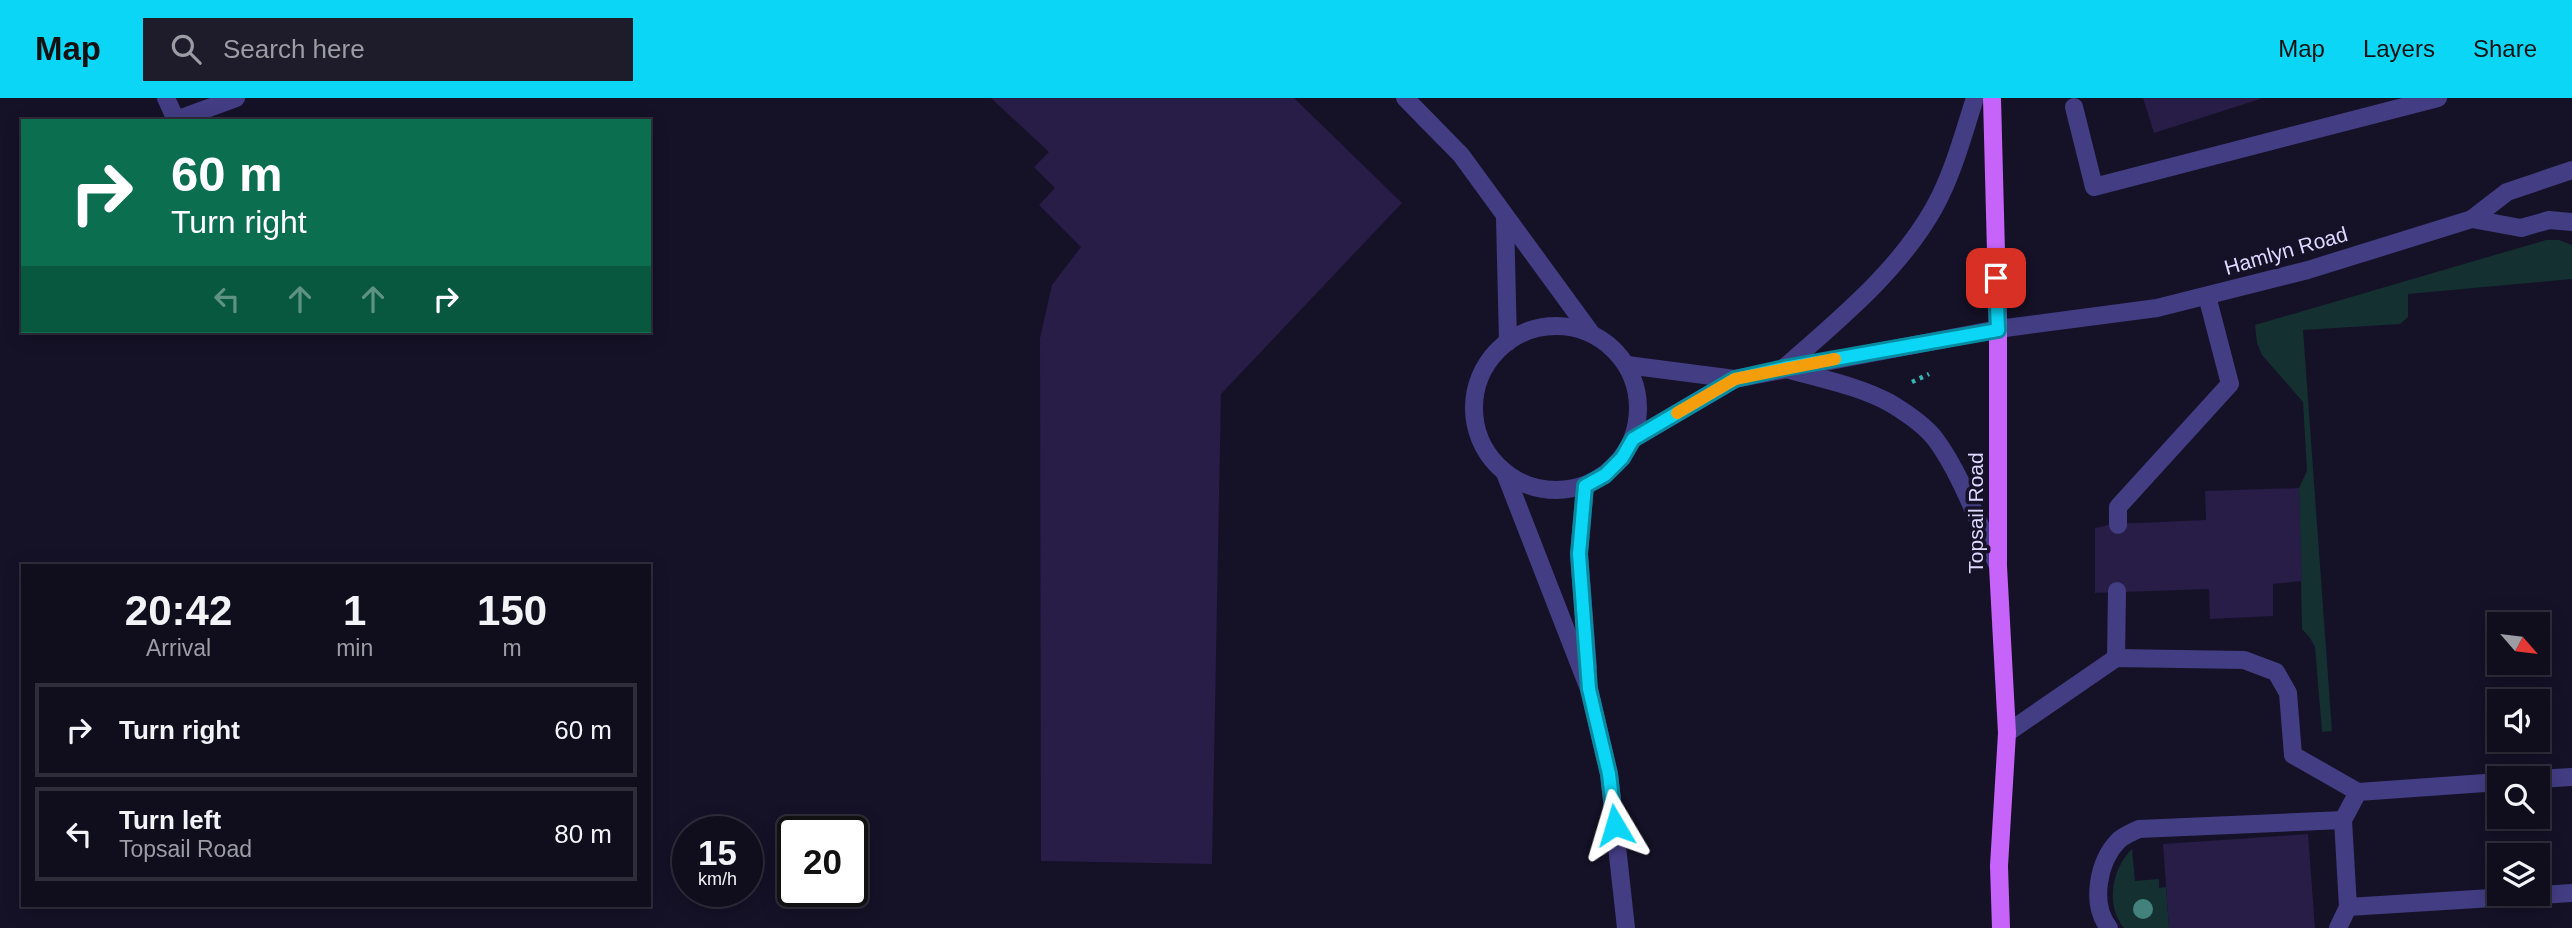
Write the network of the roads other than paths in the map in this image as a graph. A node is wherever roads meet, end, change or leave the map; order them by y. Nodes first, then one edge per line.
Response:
1 (166, 98) edge
2 (236, 98) edge
3 (1405, 98) edge
4 (1975, 98) edge
5 (1992, 98) edge
6 (2438, 98) edge
7 (2074, 107) dead end
8 (176, 119) edge
9 (179, 119) edge
10 (2572, 170) edge
11 (1505, 218) junction
12 (2472, 219) junction
13 (2572, 222) edge
14 (2207, 296) junction
15 (1998, 330) junction
16 (1591, 333) junction
17 (1508, 342) junction
18 (1627, 365) junction
19 (1784, 368) junction
20 (1735, 379) junction
21 (1633, 439) junction
22 (1505, 473) junction
23 (1585, 486) junction
24 (2118, 524) dead end
25 (1998, 566) junction
26 (2117, 591) dead end
27 (2116, 658) junction
28 (1589, 689) junction
29 (2007, 733) junction
30 (2572, 777) edge
31 (2550, 778) edge
32 (2487, 783) edge
33 (2358, 792) junction
34 (2343, 820) junction
35 (2572, 893) edge
36 (2348, 907) junction
37 (1626, 928) edge
38 (2001, 928) edge
39 (2109, 928) edge
40 (2338, 928) edge

1 - 8 street
2 - 9 street
3 - 11 street
4 - 19 street
5 - 15 main road, Topsail Road
6 - 7 street
10 - 12 street, Hamlyn Road
11 - 16 street
11 - 17 street
12 - 13 street
12 - 14 street, Hamlyn Road
14 - 15 street, Hamlyn Road
14 - 24 street
15 - 19 street, Hamlyn Road
15 - 25 main road, Topsail Road
16 - 17 street
16 - 18 street
17 - 22 street
18 - 20 street
18 - 21 street
19 - 20 street, Hamlyn Road
19 - 25 street
20 - 21 street
21 - 23 street
22 - 23 street
22 - 28 street
23 - 28 street
25 - 29 main road, Topsail Road
26 - 27 street
27 - 29 street
27 - 33 street
28 - 37 street
29 - 38 main road, Topsail Road
30 - 31 street
32 - 33 street
33 - 34 street
34 - 36 street
34 - 39 street
35 - 36 street
36 - 40 street

